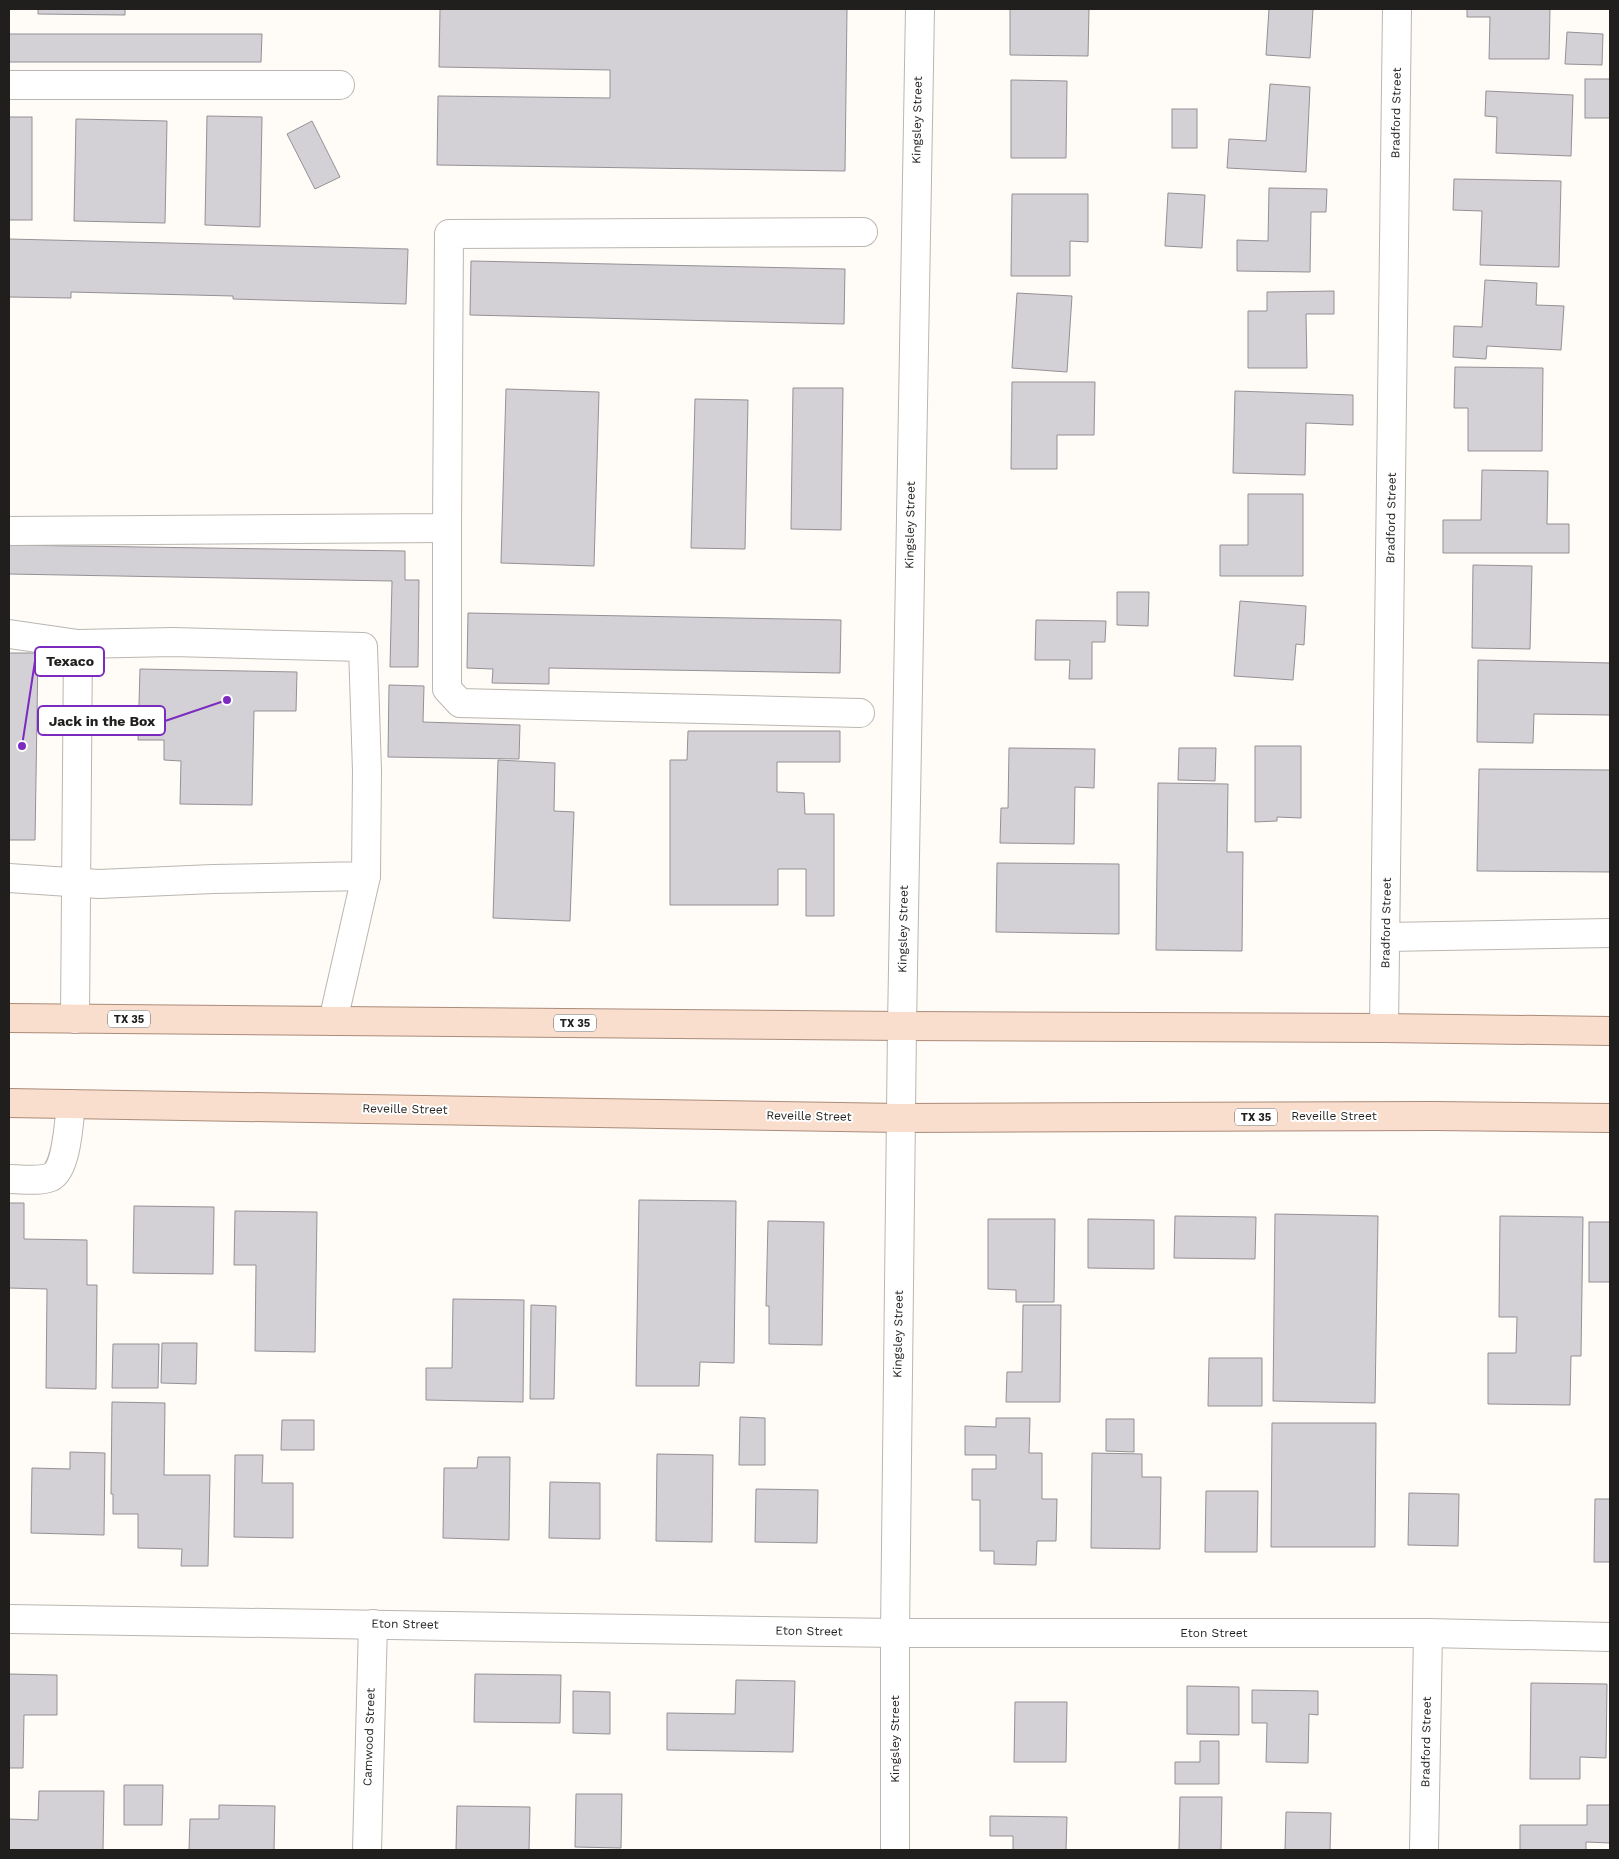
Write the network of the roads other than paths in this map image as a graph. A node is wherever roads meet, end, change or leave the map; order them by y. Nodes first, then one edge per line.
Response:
1 (920, 9) edge
2 (1397, 9) edge
3 (9, 85) edge
4 (340, 86) dead end
5 (864, 232) dead end
6 (447, 528) junction
7 (9, 531) edge
8 (9, 634) edge
9 (78, 644) junction
10 (860, 713) dead end
11 (366, 876) junction
12 (9, 878) edge
13 (76, 882) junction
14 (1610, 934) edge
15 (1386, 937) junction
16 (9, 1018) edge
17 (75, 1019) junction
18 (334, 1021) junction
19 (902, 1026) junction
20 (1384, 1028) junction
21 (1610, 1031) edge
22 (9, 1103) edge
23 (71, 1104) junction
24 (901, 1118) junction
25 (1610, 1118) edge
26 (9, 1178) edge
27 (9, 1619) edge
28 (372, 1624) junction
29 (894, 1633) junction
30 (1428, 1633) junction
31 (1610, 1637) edge
32 (367, 1850) edge
33 (895, 1850) edge
34 (1424, 1850) edge

1 - 19 street, Kingsley Street
2 - 15 street, Bradford Street
3 - 4 street
5 - 6 street
6 - 7 street
6 - 10 street
8 - 9 street
9 - 11 street
9 - 13 street
11 - 13 street
11 - 18 street
12 - 13 street
13 - 17 street
14 - 15 street
15 - 20 street, Bradford Street
16 - 17 main road, TX 35
17 - 18 main road, TX 35
18 - 19 main road, TX 35
19 - 20 main road, TX 35
19 - 24 street, Kingsley Street
20 - 21 main road, TX 35
22 - 23 main road, Reveille Street / TX 35
23 - 24 main road, Reveille Street / TX 35
23 - 26 street
24 - 25 main road, Reveille Street / TX 35
24 - 29 street, Kingsley Street
27 - 28 street, Eton Street
28 - 29 street, Eton Street
28 - 32 street, Camwood Street
29 - 30 street, Eton Street
29 - 33 street, Kingsley Street
30 - 31 street, Eton Street
30 - 34 street, Bradford Street

